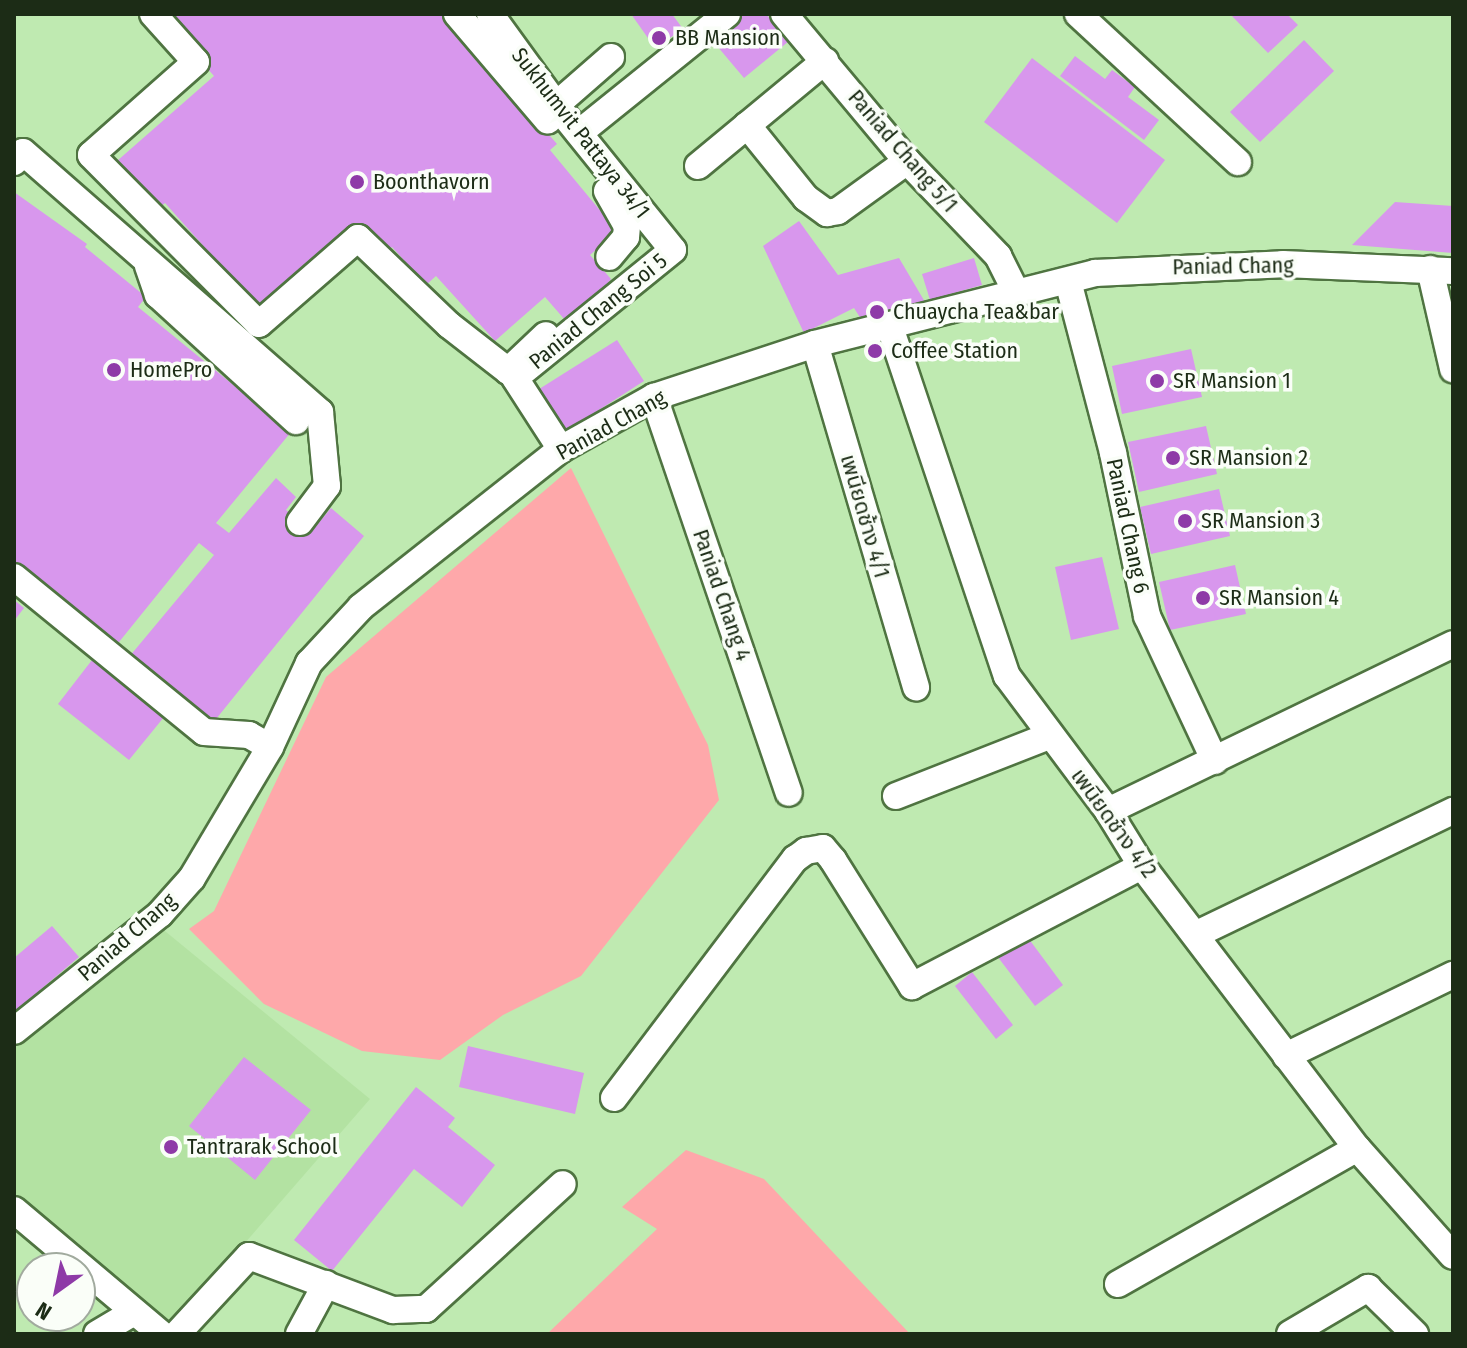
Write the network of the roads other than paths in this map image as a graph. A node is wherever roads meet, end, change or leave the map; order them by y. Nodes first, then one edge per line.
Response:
1 (153, 14) edge
2 (457, 14) edge
3 (490, 14) edge
4 (727, 14) edge
5 (784, 14) edge
6 (1078, 14) edge
7 (611, 57) dead end
8 (825, 61) junction
9 (556, 105) junction
10 (747, 125) junction
11 (579, 133) junction
12 (907, 161) junction
13 (14, 162) edge
14 (1238, 162) dead end
15 (698, 166) dead end
16 (673, 250) joint
17 (609, 257) dead end
18 (148, 266) junction
19 (1441, 270) edge
20 (1068, 281) junction
21 (1016, 292) junction
22 (890, 327) junction
23 (546, 335) dead end
24 (815, 344) junction
25 (1453, 369) edge
26 (654, 397) junction
27 (296, 421) dead end
28 (561, 449) junction
29 (300, 522) dead end
30 (14, 577) edge
31 (1453, 644) edge
32 (916, 687) dead end
33 (1049, 736) junction
34 (270, 747) junction
35 (1215, 761) junction
36 (789, 793) dead end
37 (896, 796) dead end
38 (1108, 811) junction
39 (1453, 811) edge
40 (1142, 866) junction
41 (1197, 934) junction
42 (1453, 975) edge
43 (14, 1031) edge
44 (1286, 1056) junction
45 (614, 1098) dead end
46 (1357, 1148) junction
47 (563, 1184) dead end
48 (14, 1210) edge
49 (1453, 1256) edge
50 (326, 1284) junction
51 (1118, 1284) dead end
52 (134, 1312) junction
53 (97, 1334) edge
54 (161, 1334) edge
55 (177, 1334) edge
56 (299, 1334) edge
57 (1290, 1334) edge
58 (1415, 1334) edge

1 - 23 street
2 - 17 street
3 - 9 street, Sukhumvit Pattaya 34/1
4 - 11 street
5 - 8 street, Paniad Chang 5/1
6 - 14 street
7 - 9 street
8 - 10 street
8 - 12 street, Paniad Chang 5/1
9 - 11 street, Sukhumvit Pattaya 34/1
10 - 12 street
10 - 15 street
11 - 16 street, Sukhumvit Pattaya 34/1
12 - 21 street, Paniad Chang 5/1
13 - 18 street
16 - 28 street, Paniad Chang Soi 5
18 - 27 street
18 - 29 street
19 - 20 street, Paniad Chang
19 - 25 street
20 - 21 street, Paniad Chang
20 - 35 street, Paniad Chang 6
21 - 22 street, Paniad Chang
22 - 24 street, Paniad Chang
22 - 33 street, เพนียดช้าง 4/2
24 - 26 street, Paniad Chang
24 - 32 street, เพนียดช้าง 4/1
26 - 28 street, Paniad Chang
26 - 36 street, Paniad Chang 4
28 - 34 street, Paniad Chang
30 - 34 street
31 - 35 street
33 - 37 street
33 - 38 street, เพนียดช้าง 4/2
34 - 43 street, Paniad Chang
35 - 38 street
38 - 40 street, เพนียดช้าง 4/2
39 - 41 street
40 - 41 street, เพนียดช้าง 4/2
40 - 45 street
41 - 44 street, เพนียดช้าง 4/2
42 - 44 street
44 - 46 street, เพนียดช้าง 4/2
46 - 49 street, เพนียดช้าง 4/2
46 - 51 street
47 - 50 street
48 - 52 street
50 - 55 street
50 - 56 street
52 - 53 street
52 - 54 street
57 - 58 street

